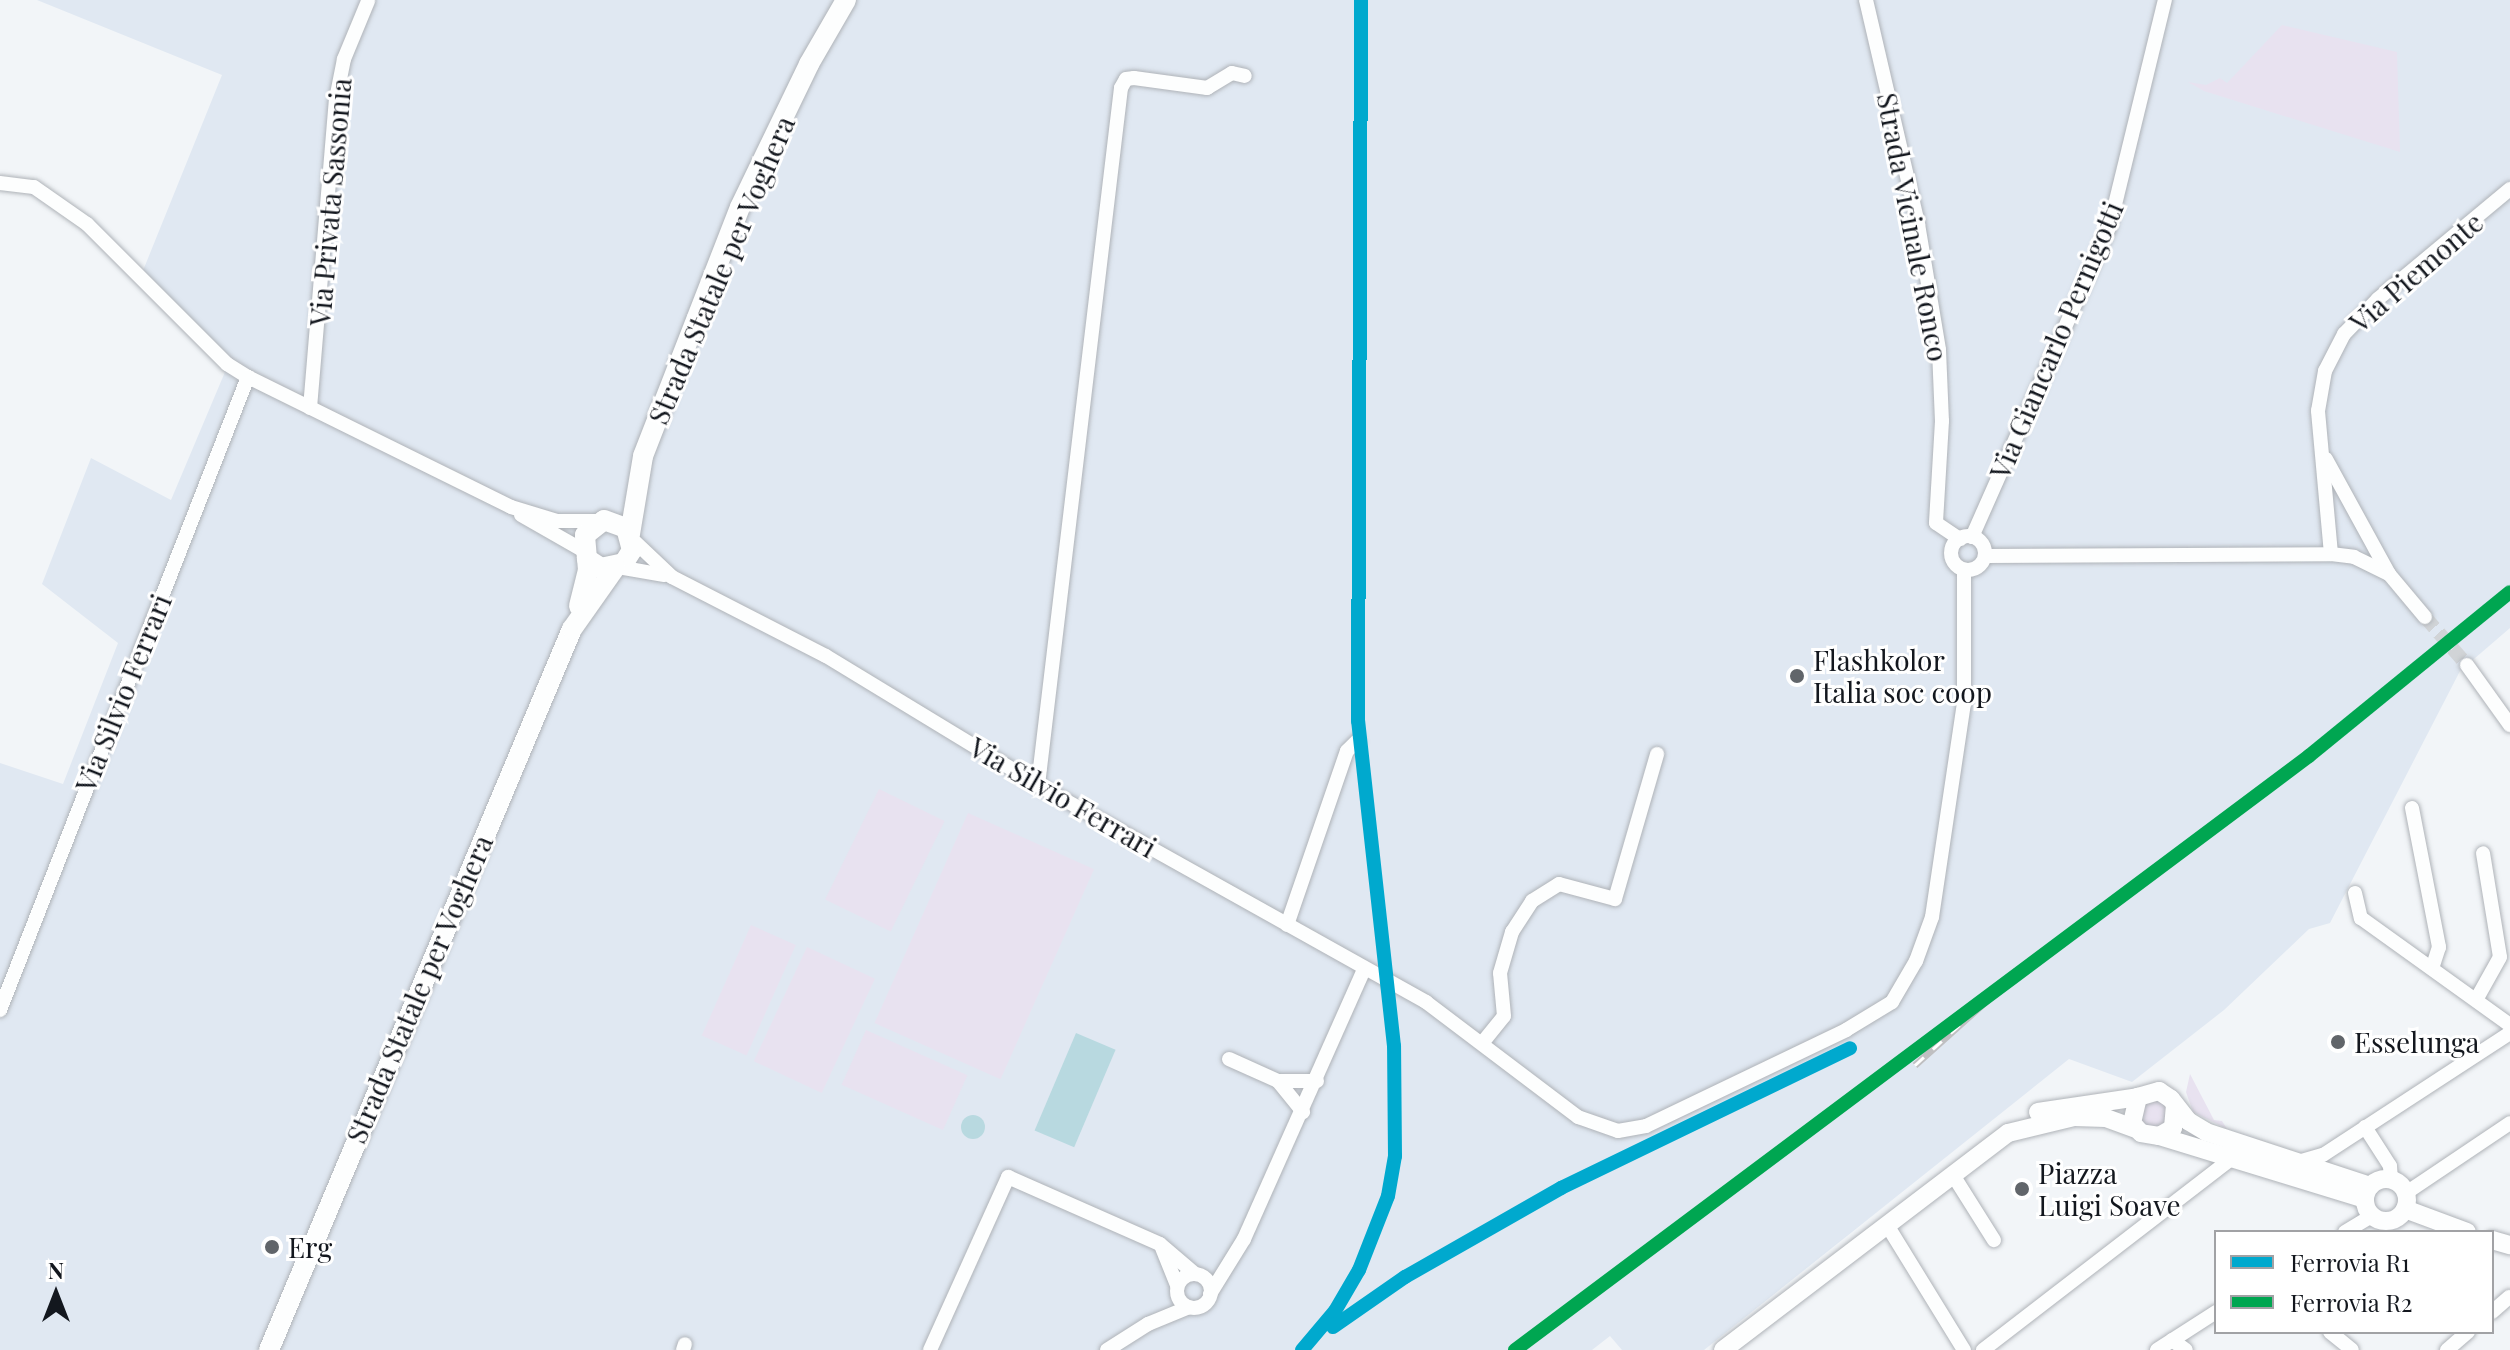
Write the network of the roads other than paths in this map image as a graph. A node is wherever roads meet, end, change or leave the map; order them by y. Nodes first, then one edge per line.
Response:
1 (846, 0) edge
2 (1866, 0) edge
3 (2165, 0) edge
4 (368, 1) edge
5 (1245, 76) dead end
6 (0, 183) edge
7 (2510, 189) edge
8 (248, 377) junction
9 (310, 408) junction
10 (2324, 455) junction
11 (643, 456) junction
12 (511, 507) junction
13 (602, 521) junction
14 (630, 536) junction
15 (1966, 538) junction
16 (2331, 554) junction
17 (586, 555) junction
18 (1985, 556) junction
19 (616, 568) junction
20 (1964, 570) junction
21 (2389, 574) junction
22 (672, 577) junction
23 (2425, 617) tunnel mouth
24 (572, 629) junction
25 (2467, 665) tunnel mouth
26 (2510, 725) edge
27 (1357, 741) dead end
28 (1657, 754) dead end
29 (1038, 785) junction
30 (2412, 808) dead end
31 (2483, 853) dead end
32 (2355, 893) dead end
33 (1287, 925) junction
34 (2432, 968) junction
35 (1364, 969) junction
36 (2476, 1000) junction
37 (0, 1010) edge
38 (2510, 1025) edge
39 (2510, 1033) edge
40 (1483, 1042) junction
41 (1229, 1059) dead end
42 (1278, 1081) junction
43 (1317, 1081) junction
44 (2138, 1097) junction
45 (2175, 1105) junction
46 (1303, 1112) junction
47 (2510, 1123) edge
48 (2365, 1127) junction
49 (2136, 1129) junction
50 (2159, 1136) junction
51 (1997, 1141) junction
52 (2235, 1156) junction
53 (2298, 1162) junction
54 (1953, 1175) junction
55 (2391, 1179) junction
56 (2369, 1200) junction
57 (2405, 1201) junction
58 (1887, 1225) junction
59 (2346, 1230) edge
60 (2463, 1230) edge
61 (1994, 1240) dead end
62 (1160, 1244) junction
63 (1235, 1255) junction
64 (1198, 1275) junction
65 (1177, 1291) junction
66 (1210, 1294) junction
67 (2510, 1297) edge
68 (1189, 1307) junction
69 (2494, 1310) edge
70 (2214, 1313) edge
71 (1148, 1324) junction
72 (2332, 1334) edge
73 (2466, 1334) edge
74 (2172, 1340) junction
75 (269, 1350) edge
76 (930, 1350) edge
77 (1107, 1350) edge
78 (1723, 1350) edge
79 (1964, 1350) edge
80 (1983, 1350) edge
81 (2157, 1350) edge
82 (2186, 1350) edge
83 (2352, 1350) edge
84 (2447, 1350) edge

1 - 11 main road, Strada Statale per Voghera
2 - 15 street, Strada Vicinale Ronco
3 - 15 street, Via Giancarlo Pernigotti
4 - 9 street, Via Privata Sassonia
5 - 29 street
6 - 8 street
7 - 10 street, Via Piemonte
8 - 9 street
8 - 37 street, Via Silvio Ferrari
9 - 12 street
10 - 16 street, Via Piemonte
10 - 21 street, Via Piemonte
11 - 13 main road, Strada Statale per Voghera
11 - 14 main road, Strada Statale per Voghera
12 - 13 street
12 - 17 street
13 - 14 main road
13 - 17 main road, Strada Statale per Voghera
14 - 19 main road, Strada Statale per Voghera
14 - 22 street, Via Silvio Ferrari
15 - 18 street
15 - 20 street
16 - 18 street
16 - 21 street
17 - 19 main road
17 - 24 main road, Strada Statale per Voghera
18 - 20 street
19 - 22 street, Via Silvio Ferrari
19 - 24 main road, Strada Statale per Voghera
20 - 40 street, Via Silvio Ferrari
21 - 23 street
22 - 29 street, Via Silvio Ferrari
24 - 75 main road, Strada Statale per Voghera
25 - 26 street
27 - 33 street
28 - 40 street
29 - 33 street, Via Silvio Ferrari
30 - 34 street
31 - 36 street
32 - 34 street
33 - 35 street, Via Silvio Ferrari
34 - 36 street
35 - 40 street, Via Silvio Ferrari
35 - 43 street
36 - 38 street
39 - 48 street
41 - 42 street
42 - 43 street
42 - 46 street
43 - 46 street
44 - 45 street
44 - 49 street
44 - 51 street
45 - 50 street
45 - 53 street
46 - 63 street
47 - 57 street
48 - 53 street
48 - 55 street
49 - 50 street
49 - 51 street
50 - 52 street
51 - 54 street
52 - 56 street
52 - 80 street
53 - 56 street
54 - 58 street
54 - 61 street
55 - 56 street
55 - 57 street
56 - 57 street
56 - 59 street
57 - 60 street
58 - 78 street
58 - 79 street
62 - 64 street
62 - 65 street
62 - 76 street
63 - 64 street
63 - 66 street
64 - 65 street
64 - 66 street
65 - 68 street
65 - 71 street
66 - 68 street
67 - 69 street
68 - 71 street
70 - 74 street
71 - 77 street
72 - 83 street
73 - 84 street
74 - 81 street
74 - 82 street

